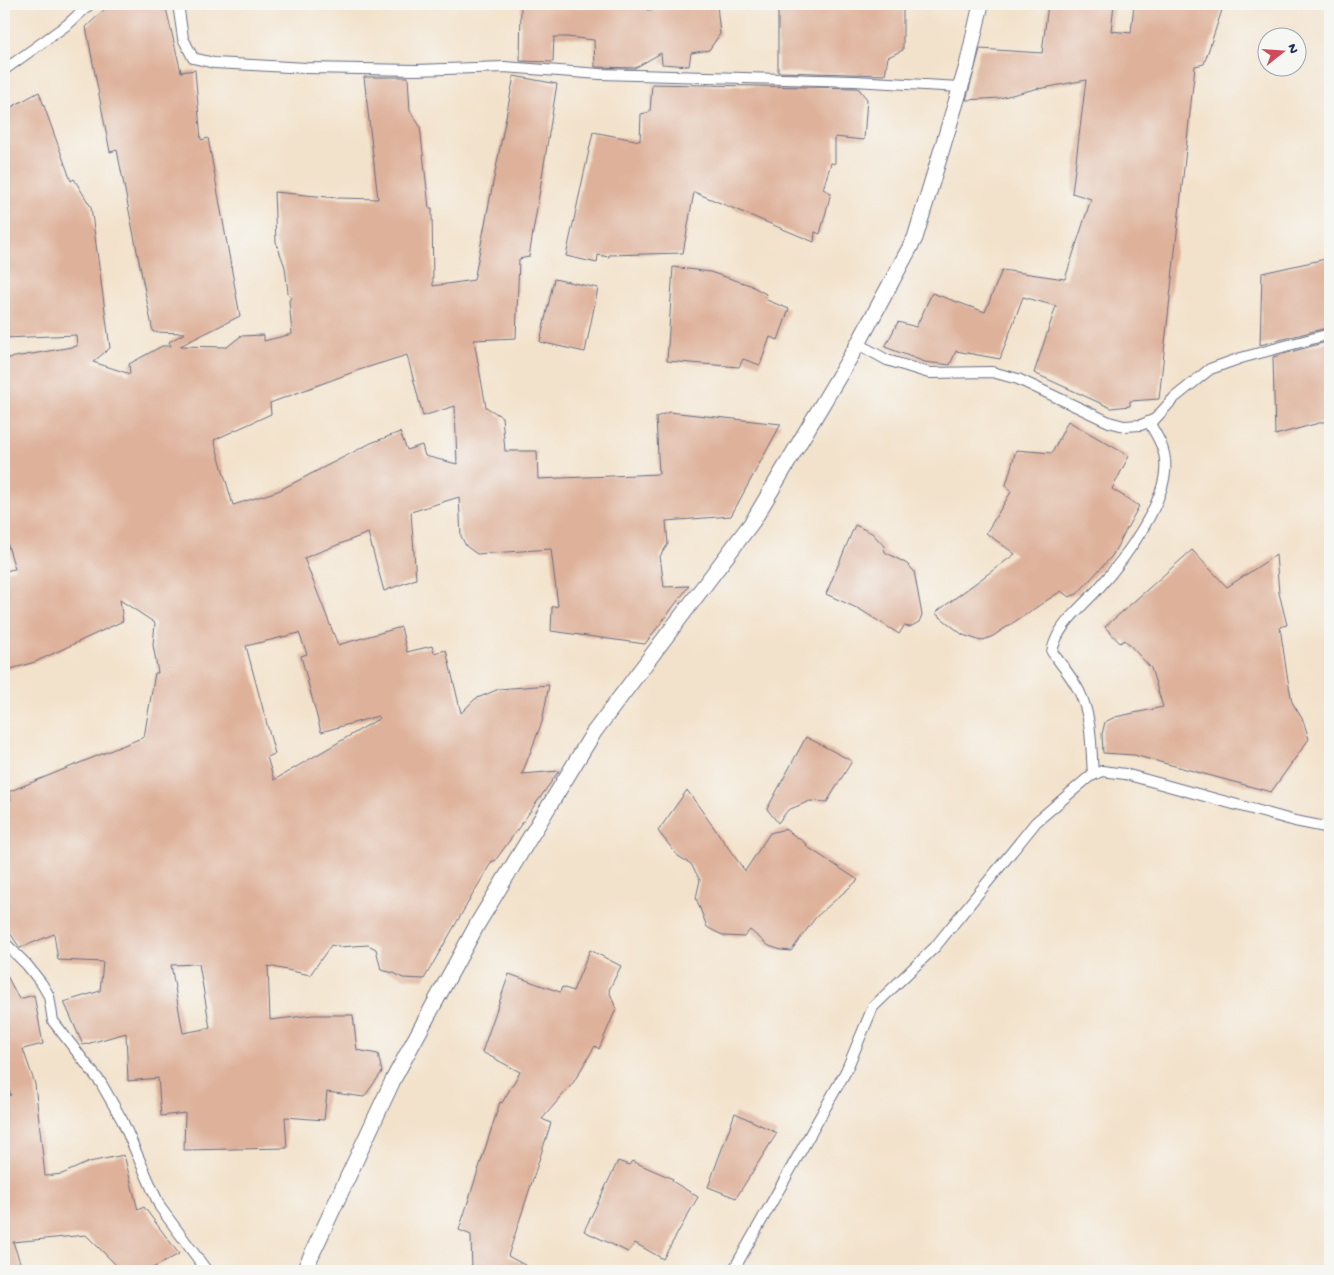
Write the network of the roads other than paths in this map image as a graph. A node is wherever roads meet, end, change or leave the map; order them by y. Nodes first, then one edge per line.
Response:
1 (90, 4) edge
2 (178, 4) edge
3 (981, 4) edge
4 (4, 70) edge
5 (960, 87) junction
6 (1330, 334) edge
7 (858, 344) junction
8 (1149, 422) junction
9 (1093, 775) junction
10 (1330, 828) edge
11 (4, 942) edge
12 (207, 1271) edge
13 (304, 1271) edge
14 (733, 1271) edge

1 - 4 street
2 - 5 street
3 - 5 street
5 - 7 street
6 - 8 street
7 - 8 street
7 - 13 street
8 - 9 street
9 - 10 street
9 - 14 street
11 - 12 street

